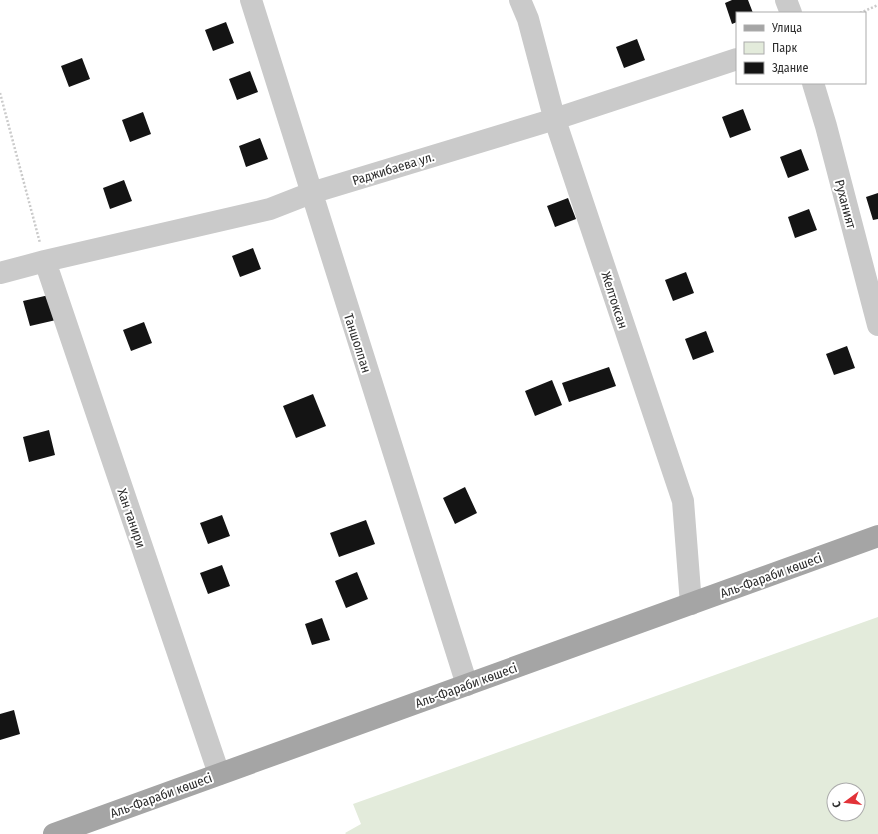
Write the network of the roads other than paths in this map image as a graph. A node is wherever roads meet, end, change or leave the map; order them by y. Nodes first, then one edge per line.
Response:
1 (251, 0) edge
2 (520, 0) edge
3 (786, 0) edge
4 (791, 12) edge
5 (736, 59) edge
6 (813, 84) edge
7 (555, 119) junction
8 (311, 193) junction
9 (45, 261) junction
10 (0, 273) edge
11 (878, 325) edge
12 (878, 536) edge
13 (691, 604) junction
14 (467, 685) junction
15 (219, 774) junction
16 (54, 834) edge

1 - 8 street, Таншолпан
2 - 7 street, Желтоксан
3 - 4 street
5 - 7 street, Раджибаева ул.
6 - 11 street, Руханият
7 - 8 street, Раджибаева ул.
7 - 13 street, Желтоксан
8 - 9 street, Раджибаева ул.
8 - 14 street, Таншолпан
9 - 10 street, Раджибаева ул.
9 - 15 street, Хан танири
12 - 13 main road, Аль-Фараби көшесі
13 - 14 main road, Аль-Фараби көшесі
14 - 15 main road, Аль-Фараби көшесі
15 - 16 main road, Аль-Фараби көшесі

